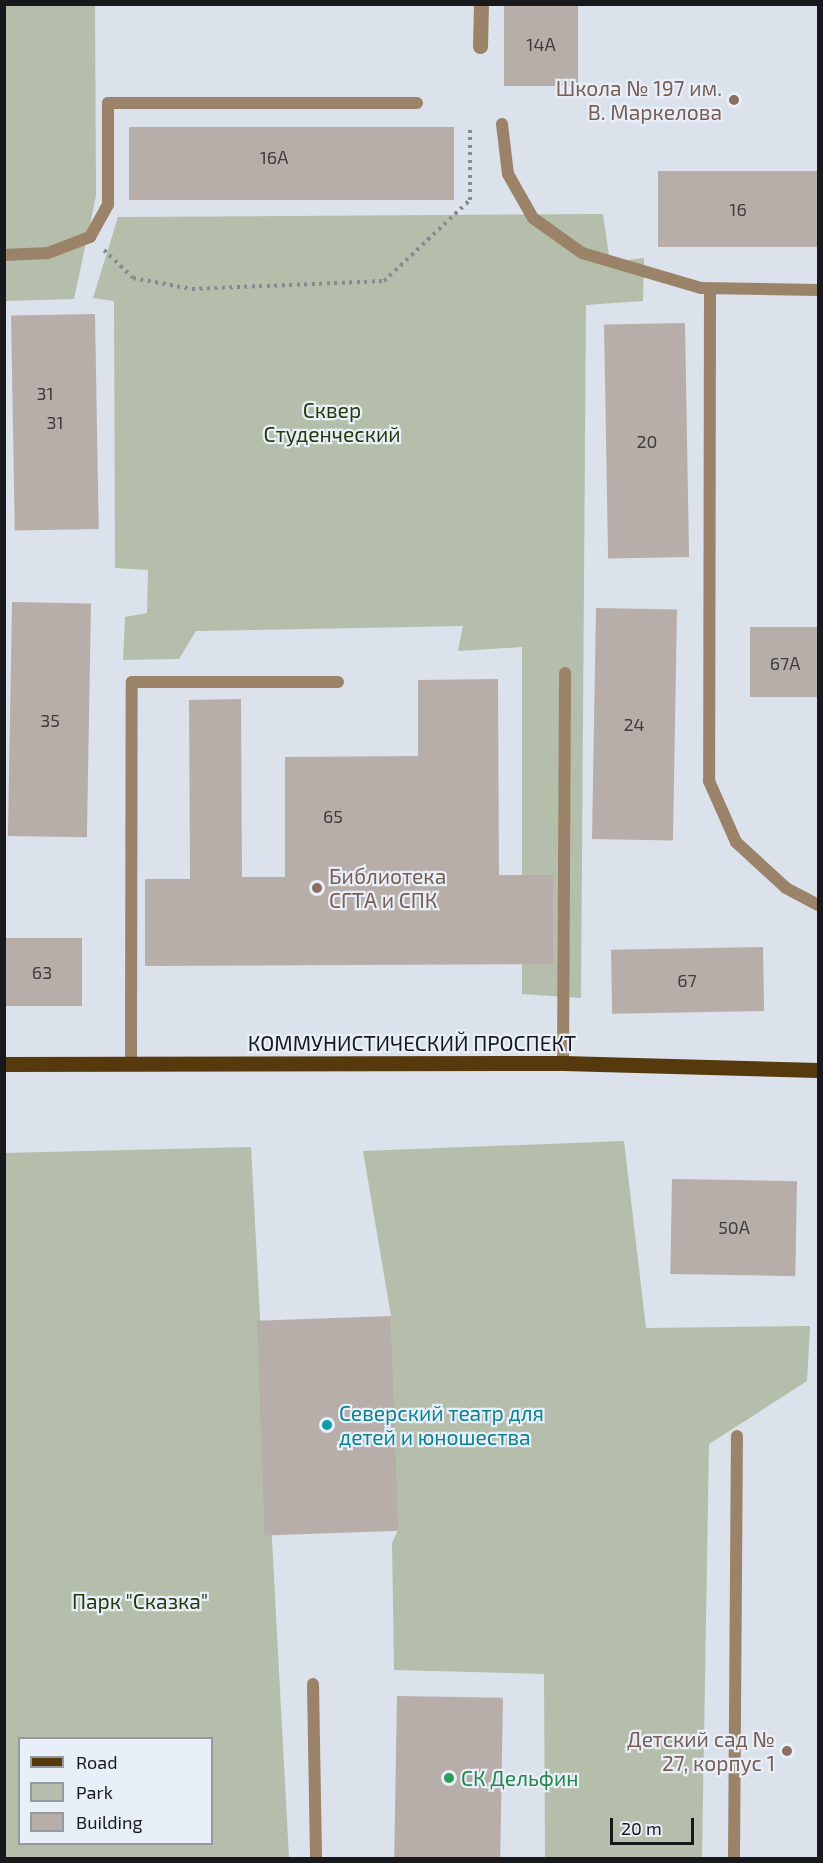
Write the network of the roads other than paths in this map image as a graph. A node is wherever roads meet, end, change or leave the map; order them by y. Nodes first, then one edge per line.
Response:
1 (482, 4) edge
2 (480, 46) dead end
3 (417, 103) dead end
4 (502, 124) dead end
5 (4, 255) edge
6 (710, 289) junction
7 (819, 290) edge
8 (565, 673) dead end
9 (338, 682) dead end
10 (819, 905) edge
11 (563, 1063) junction
12 (4, 1064) edge
13 (131, 1064) junction
14 (819, 1070) edge
15 (737, 1436) dead end
16 (313, 1684) dead end
17 (316, 1858) edge
18 (734, 1858) edge

1 - 2 street
3 - 5 lane
4 - 6 lane
6 - 7 lane
6 - 10 lane
8 - 11 lane
9 - 13 lane
11 - 13 main road, КОММУНИСТИЧЕСКИЙ ПРОСПЕКТ
11 - 14 main road, КОММУНИСТИЧЕСКИЙ ПРОСПЕКТ
12 - 13 main road, КОММУНИСТИЧЕСКИЙ ПРОСПЕКТ
15 - 18 lane
16 - 17 lane

